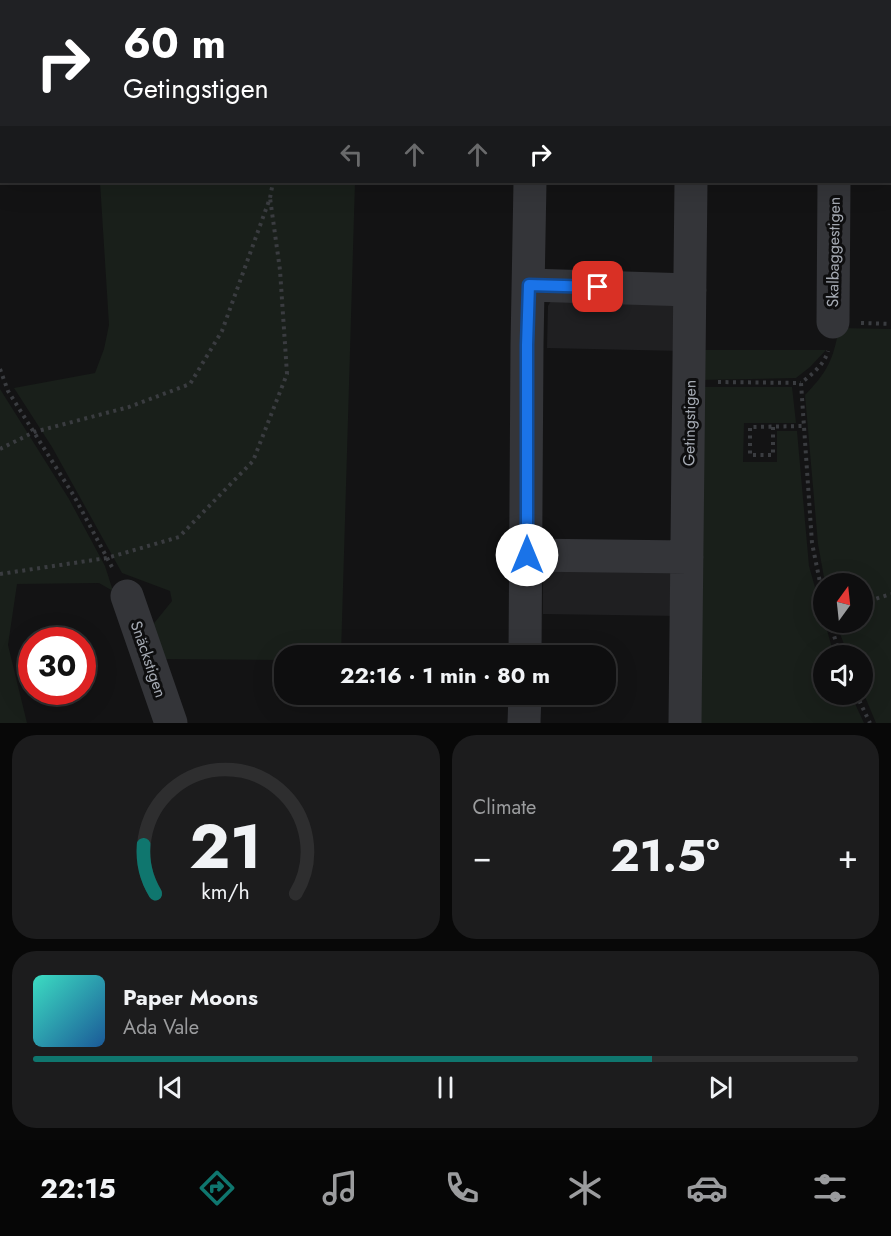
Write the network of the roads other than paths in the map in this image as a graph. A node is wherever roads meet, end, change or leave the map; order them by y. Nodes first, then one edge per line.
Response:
1 (530, 183) edge
2 (691, 183) edge
3 (834, 183) edge
4 (529, 285) junction
5 (690, 290) junction
6 (833, 322) road end
7 (527, 555) junction
8 (687, 557) junction
9 (127, 596) road end
10 (525, 645) edge
11 (525, 705) edge
12 (171, 723) edge
13 (524, 723) edge
14 (685, 723) edge

1 - 4 street
2 - 5 street, Getingstigen
3 - 6 street, Skalbaggestigen
4 - 5 street
4 - 7 street
5 - 8 street, Getingstigen
7 - 8 street
7 - 10 street
8 - 14 street, Getingstigen
9 - 12 street, Snäckstigen
11 - 13 street

